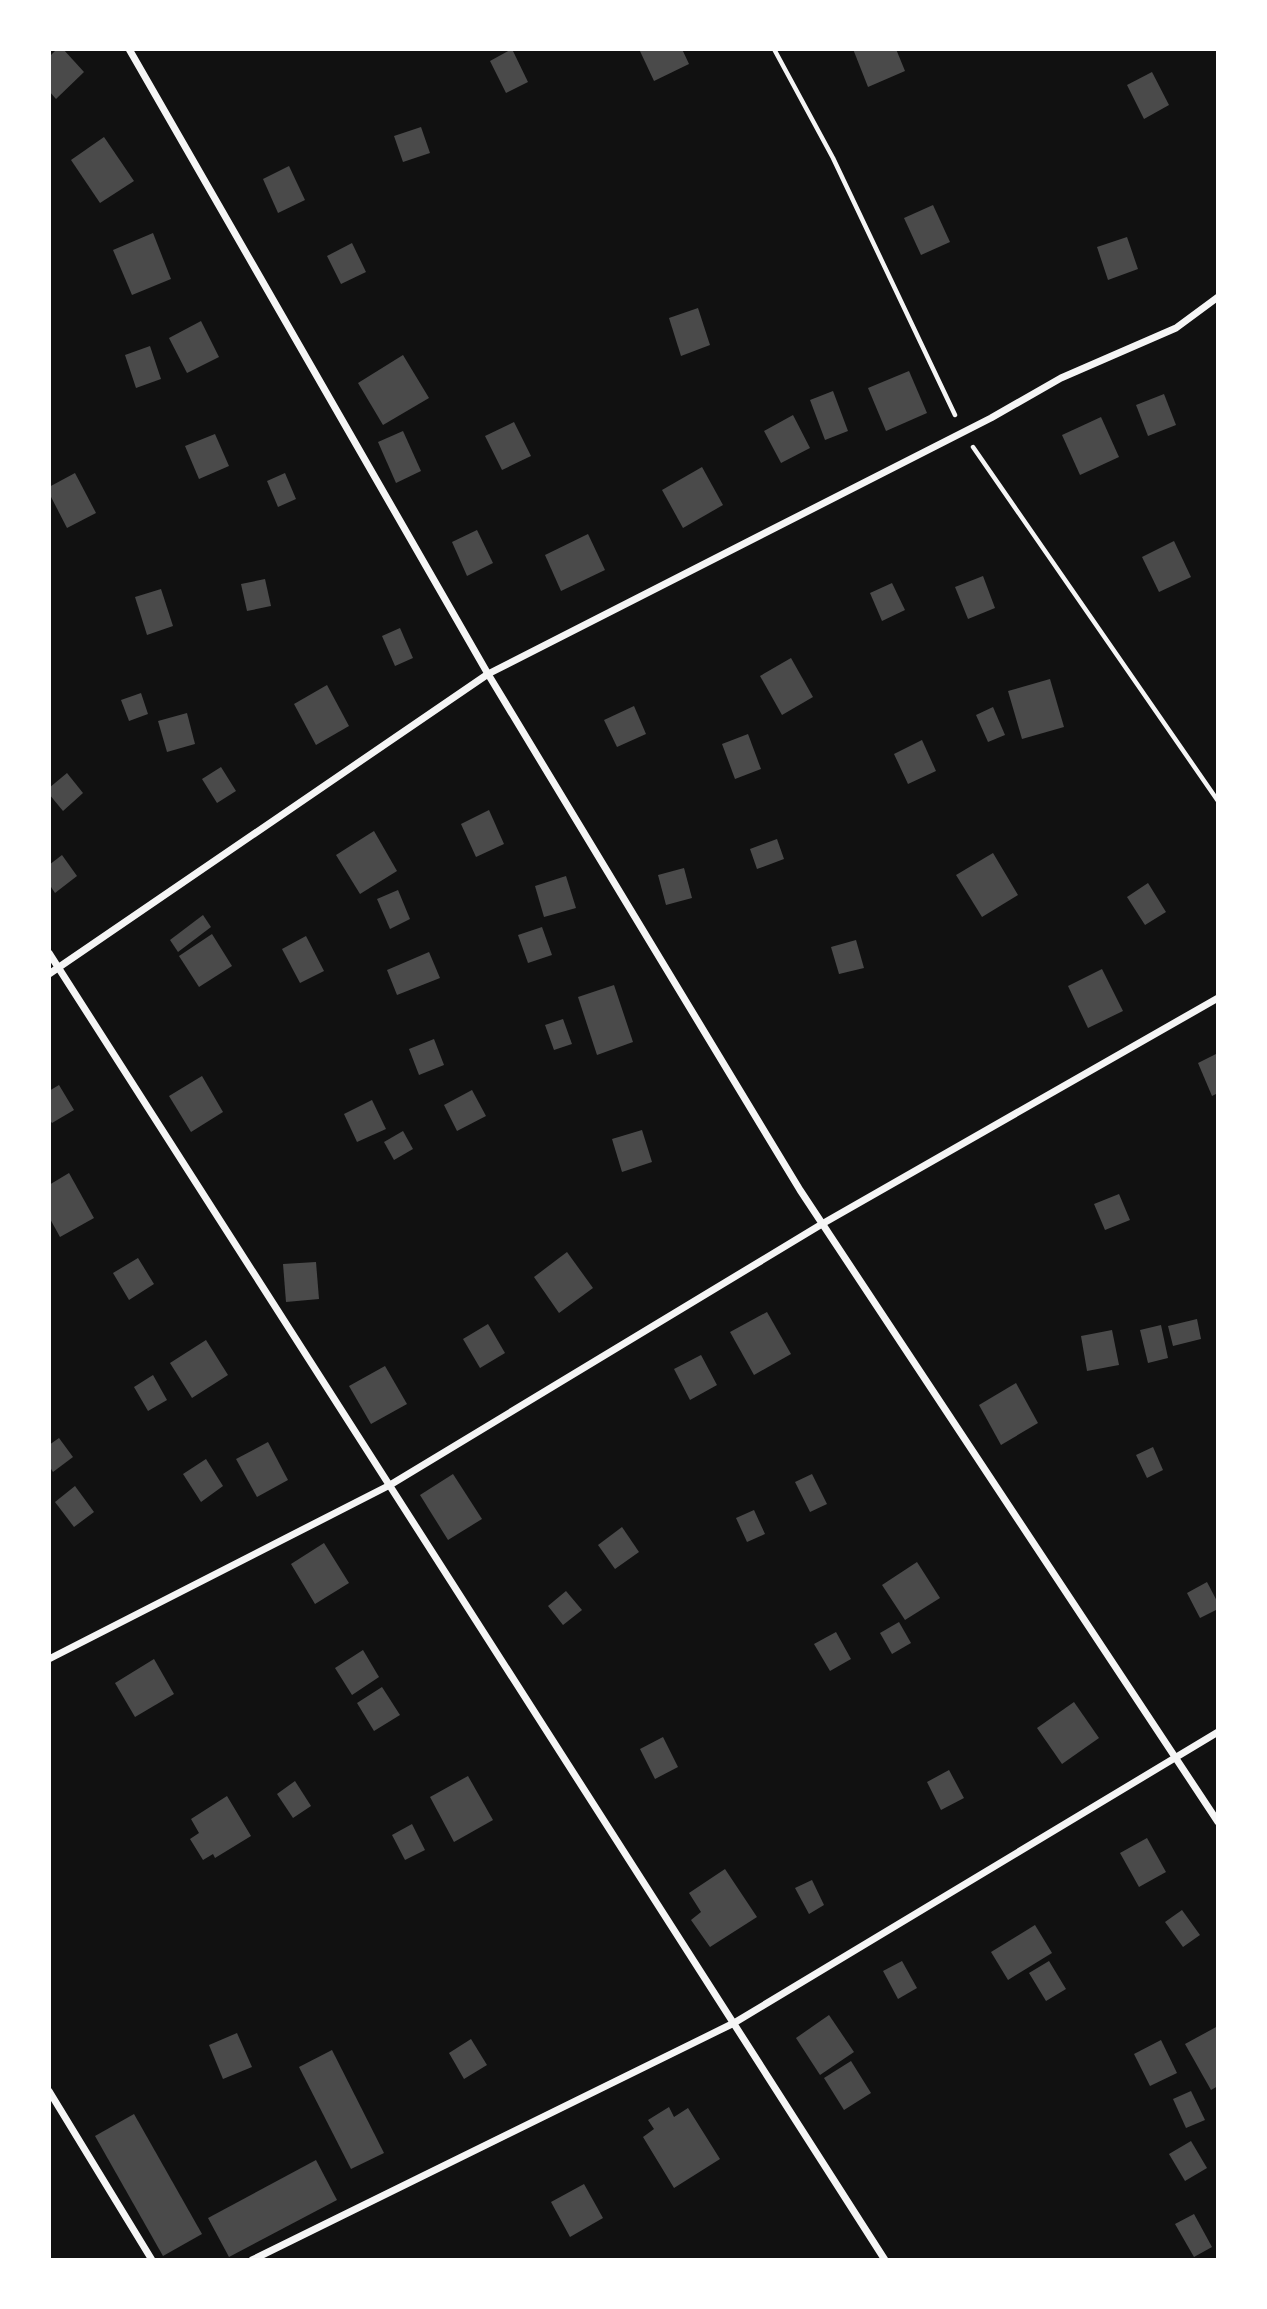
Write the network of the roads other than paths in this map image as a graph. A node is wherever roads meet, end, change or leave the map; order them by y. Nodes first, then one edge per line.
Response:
1 (129, 49) edge
2 (1218, 298) edge
3 (488, 674) junction
4 (49, 953) edge
5 (59, 968) junction
6 (49, 974) edge
7 (1218, 998) edge
8 (822, 1224) junction
9 (390, 1485) junction
10 (49, 1659) edge
11 (1218, 1732) edge
12 (1174, 1757) junction
13 (1218, 1822) edge
14 (734, 2023) junction
15 (49, 2091) edge
16 (152, 2260) edge
17 (252, 2260) edge
18 (885, 2260) edge

1 - 3 street
2 - 3 street
3 - 5 street
3 - 8 street
4 - 5 street
5 - 6 street
5 - 9 street
7 - 8 street
8 - 9 street
8 - 12 street
9 - 10 street
9 - 14 street
11 - 12 street
12 - 13 street
12 - 14 street
14 - 17 street
14 - 18 street
15 - 16 street

